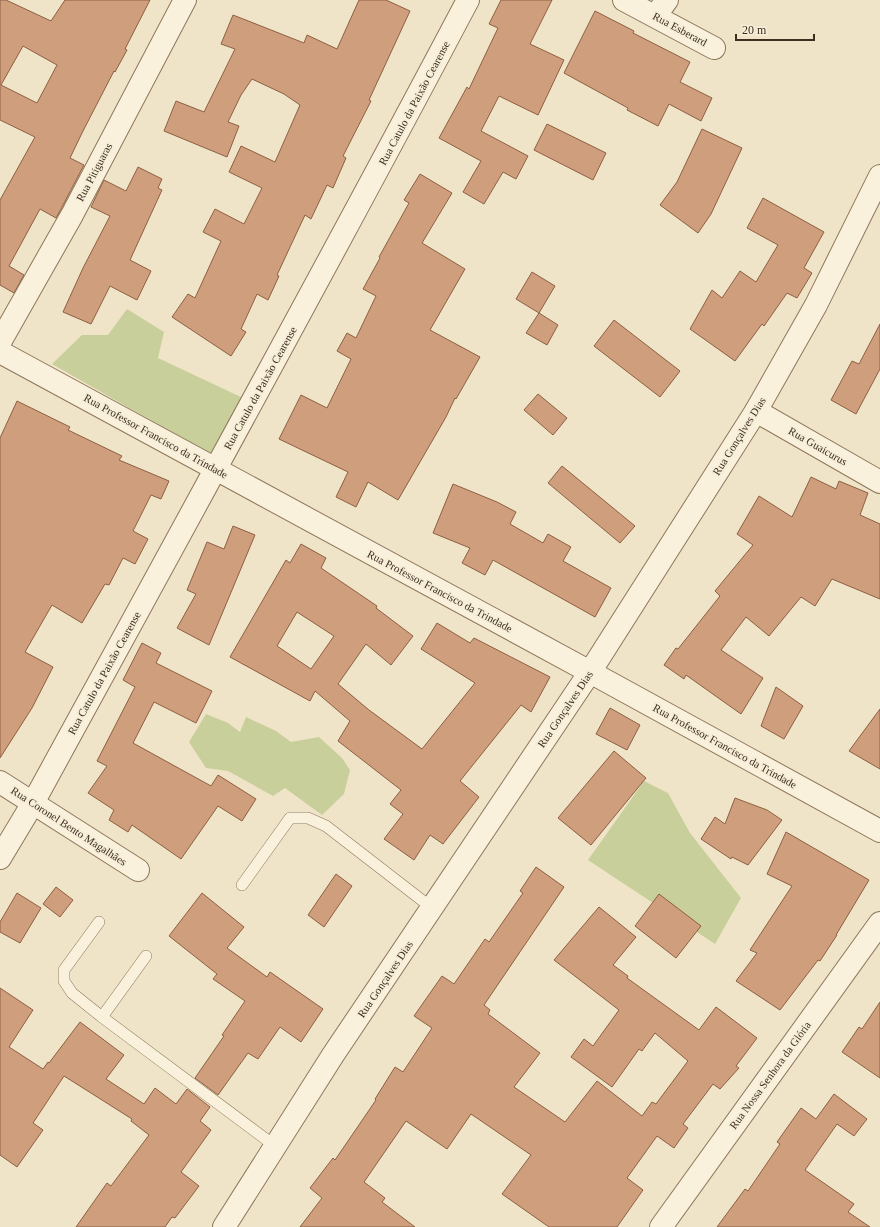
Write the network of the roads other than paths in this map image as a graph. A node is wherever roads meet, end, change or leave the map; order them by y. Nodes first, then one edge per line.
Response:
1 (185, 0) edge
2 (468, 0) edge
3 (624, 0) edge
4 (661, 8) edge
5 (714, 48) dead end
6 (880, 176) edge
7 (0, 342) edge
8 (0, 352) edge
9 (756, 411) junction
10 (216, 469) junction
11 (880, 482) edge
12 (590, 672) junction
13 (0, 782) edge
14 (33, 803) junction
15 (880, 831) edge
16 (0, 858) edge
17 (138, 870) dead end
18 (242, 885) dead end
19 (432, 908) junction
20 (99, 922) dead end
21 (880, 923) edge
22 (146, 956) dead end
23 (102, 1017) junction
24 (275, 1146) junction
25 (224, 1227) edge
26 (661, 1227) edge

1 - 7 street, Rua Pitiguaras
2 - 10 street, Rua Catulo da Paixão Cearense
3 - 4 street, Rua Esberard
4 - 5 street, Rua Esberard
6 - 9 street, Rua Gonçalves Dias
8 - 10 street, Rua Professor Francisco da Trindade
9 - 11 street, Rua Guaicurus
9 - 12 street, Rua Gonçalves Dias
10 - 12 street, Rua Professor Francisco da Trindade
10 - 14 street, Rua Catulo da Paixão Cearense
12 - 15 street, Rua Professor Francisco da Trindade
12 - 19 street, Rua Gonçalves Dias
13 - 14 street, Rua Coronel Bento Magalhães
14 - 16 street, Rua Catulo da Paixão Cearense
14 - 17 street, Rua Coronel Bento Magalhães
18 - 19 lane
19 - 24 street, Rua Gonçalves Dias
20 - 23 lane
21 - 26 street, Rua Nossa Senhora da Glória
22 - 23 lane
23 - 24 lane
24 - 25 street, Rua Gonçalves Dias

